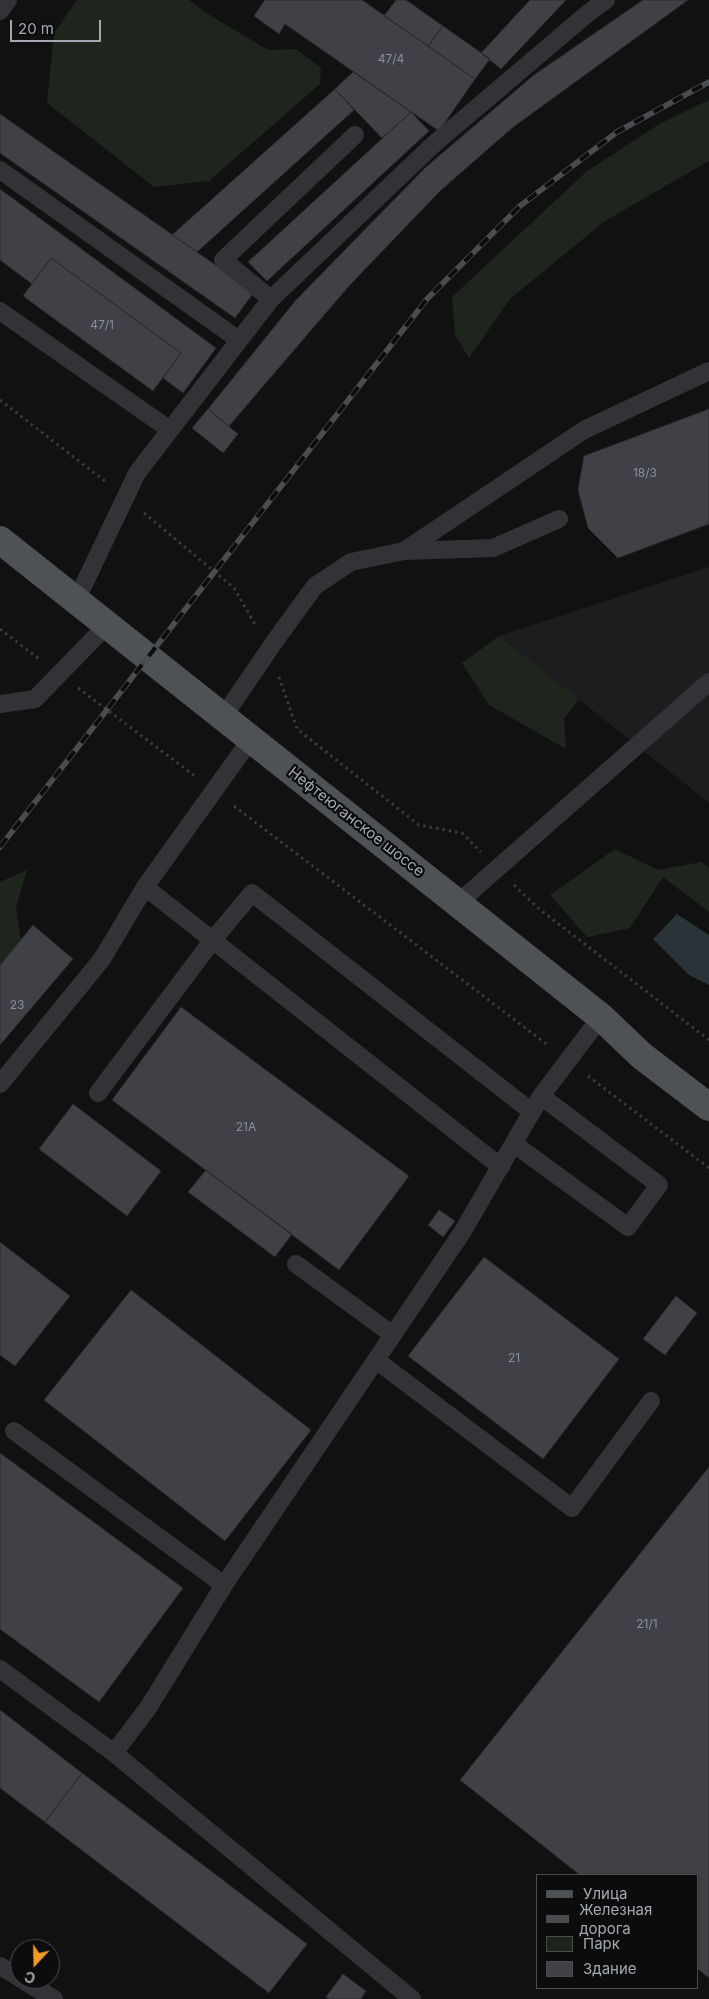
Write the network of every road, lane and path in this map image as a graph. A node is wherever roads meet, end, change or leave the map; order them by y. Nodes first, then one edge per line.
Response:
1 (8, 0) edge
2 (606, 0) edge
3 (0, 11) edge
4 (355, 134) dead end
5 (0, 170) edge
6 (271, 298) junction
7 (0, 311) edge
8 (238, 340) junction
9 (709, 372) edge
10 (0, 400) edge
11 (170, 430) junction
12 (125, 497) junction
13 (559, 519) dead end
14 (0, 540) edge
15 (404, 551) junction
16 (76, 601) junction
17 (107, 625) junction
18 (0, 629) edge
19 (269, 649) junction
20 (59, 674) junction
21 (708, 685) edge
22 (0, 704) edge
23 (223, 717) junction
24 (251, 739) junction
25 (214, 791) junction
26 (498, 868) junction
27 (145, 887) junction
28 (458, 903) junction
29 (212, 941) junction
30 (601, 1017) junction
31 (709, 1040) edge
32 (568, 1060) junction
33 (0, 1084) edge
34 (98, 1093) dead end
35 (541, 1096) junction
36 (709, 1107) edge
37 (532, 1112) junction
38 (514, 1144) junction
39 (501, 1167) junction
40 (709, 1168) edge
41 (296, 1264) dead end
42 (393, 1335) junction
43 (376, 1360) junction
44 (651, 1401) dead end
45 (14, 1432) dead end
46 (224, 1585) junction
47 (0, 1669) edge
48 (114, 1753) junction
49 (37, 1989) edge
50 (54, 1999) edge
51 (412, 1999) edge

1 - 3 lane
2 - 6 lane
4 - 6 lane
5 - 8 lane
6 - 8 lane
7 - 11 lane
8 - 11 lane
9 - 15 lane
10 - 12 path
11 - 12 lane
12 - 16 lane
12 - 19 path
13 - 15 lane
14 - 16 main road, Нефтеюганское шоссе
15 - 19 lane
16 - 17 main road, Нефтеюганское шоссе
17 - 20 lane
17 - 23 main road, Нефтеюганское шоссе
18 - 20 path
19 - 23 lane
19 - 26 path
20 - 22 lane
20 - 25 path
21 - 26 lane
23 - 24 main road, Нефтеюганское шоссе
24 - 25 lane
24 - 28 main road, Нефтеюганское шоссе
25 - 27 lane
25 - 32 path
26 - 28 lane
26 - 31 path
27 - 29 lane
27 - 33 lane
28 - 30 main road, Нефтеюганское шоссе
29 - 34 lane
29 - 37 lane
29 - 39 lane
30 - 32 lane
30 - 36 main road, Нефтеюганское шоссе
32 - 35 lane
32 - 40 path
35 - 37 lane
35 - 38 lane
37 - 38 lane
38 - 39 lane
39 - 42 lane
41 - 42 lane
42 - 43 lane
43 - 44 lane
43 - 46 lane
45 - 46 lane
46 - 48 lane
47 - 48 lane
48 - 51 lane
49 - 50 lane

